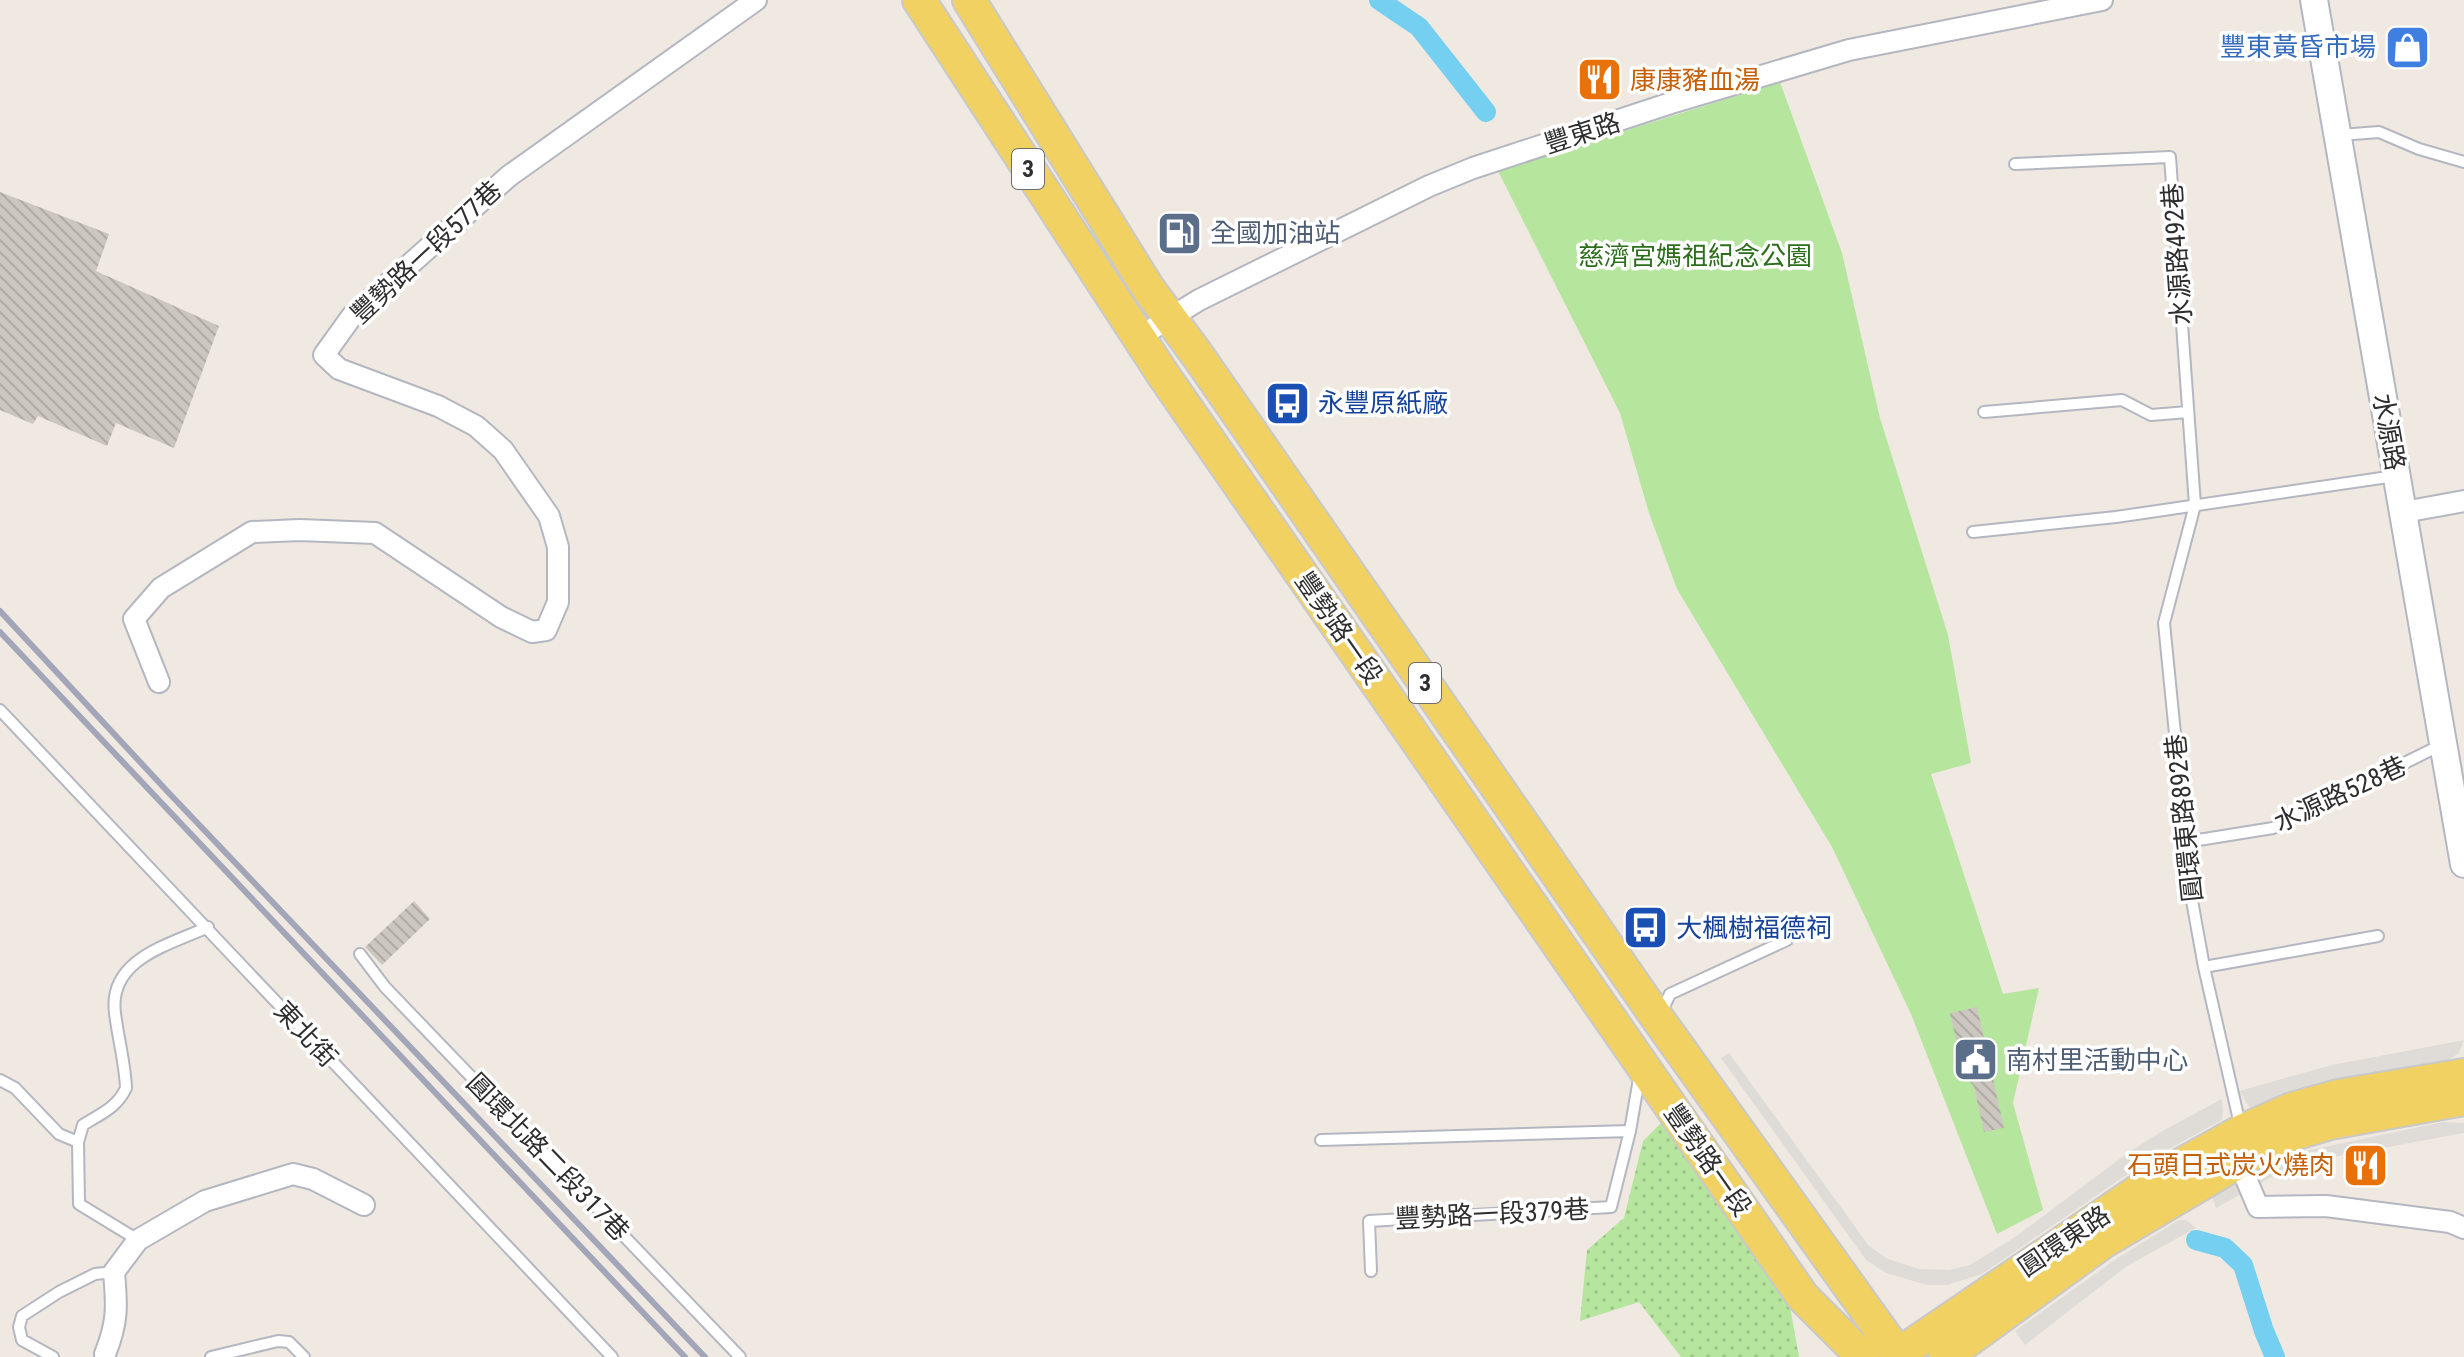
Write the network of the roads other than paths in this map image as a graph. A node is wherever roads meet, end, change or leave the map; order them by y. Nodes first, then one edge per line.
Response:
1 (756, 0) edge
2 (919, 0) edge
3 (969, 0) edge
4 (2102, 0) edge
5 (2314, 0) edge
6 (2338, 135) junction
7 (2464, 162) edge
8 (2015, 164) dead end
9 (1170, 317) junction
10 (1139, 337) junction
11 (1984, 412) dead end
12 (2188, 412) junction
13 (2397, 476) junction
14 (2464, 501) edge
15 (2195, 505) junction
16 (2404, 512) junction
17 (1973, 532) dead end
18 (159, 682) dead end
19 (0, 710) edge
20 (2443, 744) junction
21 (2186, 842) junction
22 (2464, 864) edge
23 (208, 927) junction
24 (2378, 936) dead end
25 (1787, 940) dead end
26 (360, 954) dead end
27 (2204, 967) junction
28 (1656, 1026) junction
29 (1644, 1056) junction
30 (2464, 1075) edge
31 (0, 1080) edge
32 (2464, 1099) edge
33 (1630, 1131) junction
34 (1321, 1140) dead end
35 (78, 1142) junction
36 (2244, 1143) junction
37 (364, 1205) dead end
38 (2464, 1228) edge
39 (138, 1240) junction
40 (1371, 1271) dead end
41 (114, 1272) junction
42 (106, 1356) edge
43 (1898, 1356) edge
44 (53, 1357) edge
45 (211, 1357) edge
46 (304, 1357) edge
47 (612, 1357) edge
48 (740, 1357) edge
49 (1863, 1357) edge
50 (1945, 1357) edge

1 - 18 street, 豐勢路一段577巷
2 - 10 main road, 豐勢路一段 / 3
3 - 9 main road, 豐勢路一段 / 3
4 - 9 street, 豐東路
5 - 6 street, 水源路
6 - 7 lane
6 - 13 street, 水源路
8 - 12 lane, 水源路492巷
9 - 10 street, 豐東路
9 - 28 main road, 豐勢路一段 / 3
10 - 29 main road, 豐勢路一段 / 3
11 - 12 lane
12 - 15 lane, 水源路492巷
13 - 15 lane
13 - 16 street, 水源路
14 - 16 street
15 - 17 lane
15 - 21 lane, 圓環東路892巷
16 - 20 street, 水源路
19 - 23 lane, 東北街
20 - 21 lane, 水源路528巷
20 - 22 street, 水源路
21 - 27 lane, 圓環東路892巷
23 - 35 lane
23 - 47 lane, 東北街
24 - 27 lane
25 - 28 lane
26 - 48 lane, 圓環北路二段317巷
27 - 36 lane, 圓環東路892巷
28 - 43 main road, 豐勢路一段 / 3
29 - 33 lane, 豐勢路一段379巷
29 - 49 main road, 豐勢路一段 / 3
30 - 36 main road, 圓環東路 / 3
31 - 35 lane
32 - 36 main road, 圓環東路 / 3
33 - 34 lane
33 - 40 lane, 豐勢路一段379巷
35 - 39 lane
36 - 38 street
36 - 43 main road, 圓環東路 / 3
36 - 50 main road, 圓環東路 / 3
37 - 39 street
39 - 41 street
41 - 42 street
41 - 44 lane
45 - 46 lane

